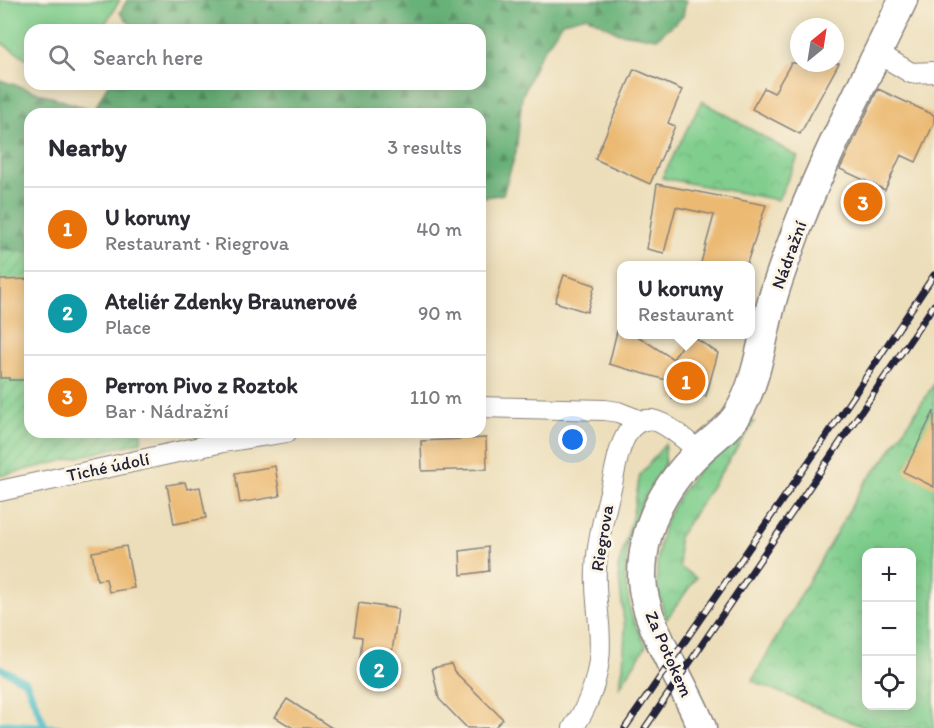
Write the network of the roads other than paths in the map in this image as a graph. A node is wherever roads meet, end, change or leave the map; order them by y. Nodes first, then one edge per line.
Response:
1 (903, 0) edge
2 (878, 53) junction
3 (934, 72) edge
4 (486, 407) edge
5 (641, 421) junction
6 (249, 438) edge
7 (699, 452) junction
8 (0, 491) edge
9 (573, 728) edge
10 (702, 728) edge

1 - 2 main road, Nádražní
2 - 3 street
2 - 7 main road, Nádražní
4 - 5 street
5 - 7 street
5 - 9 street, Riegrova
6 - 8 street, Tiché údolí
7 - 10 main road, Za Potokem

